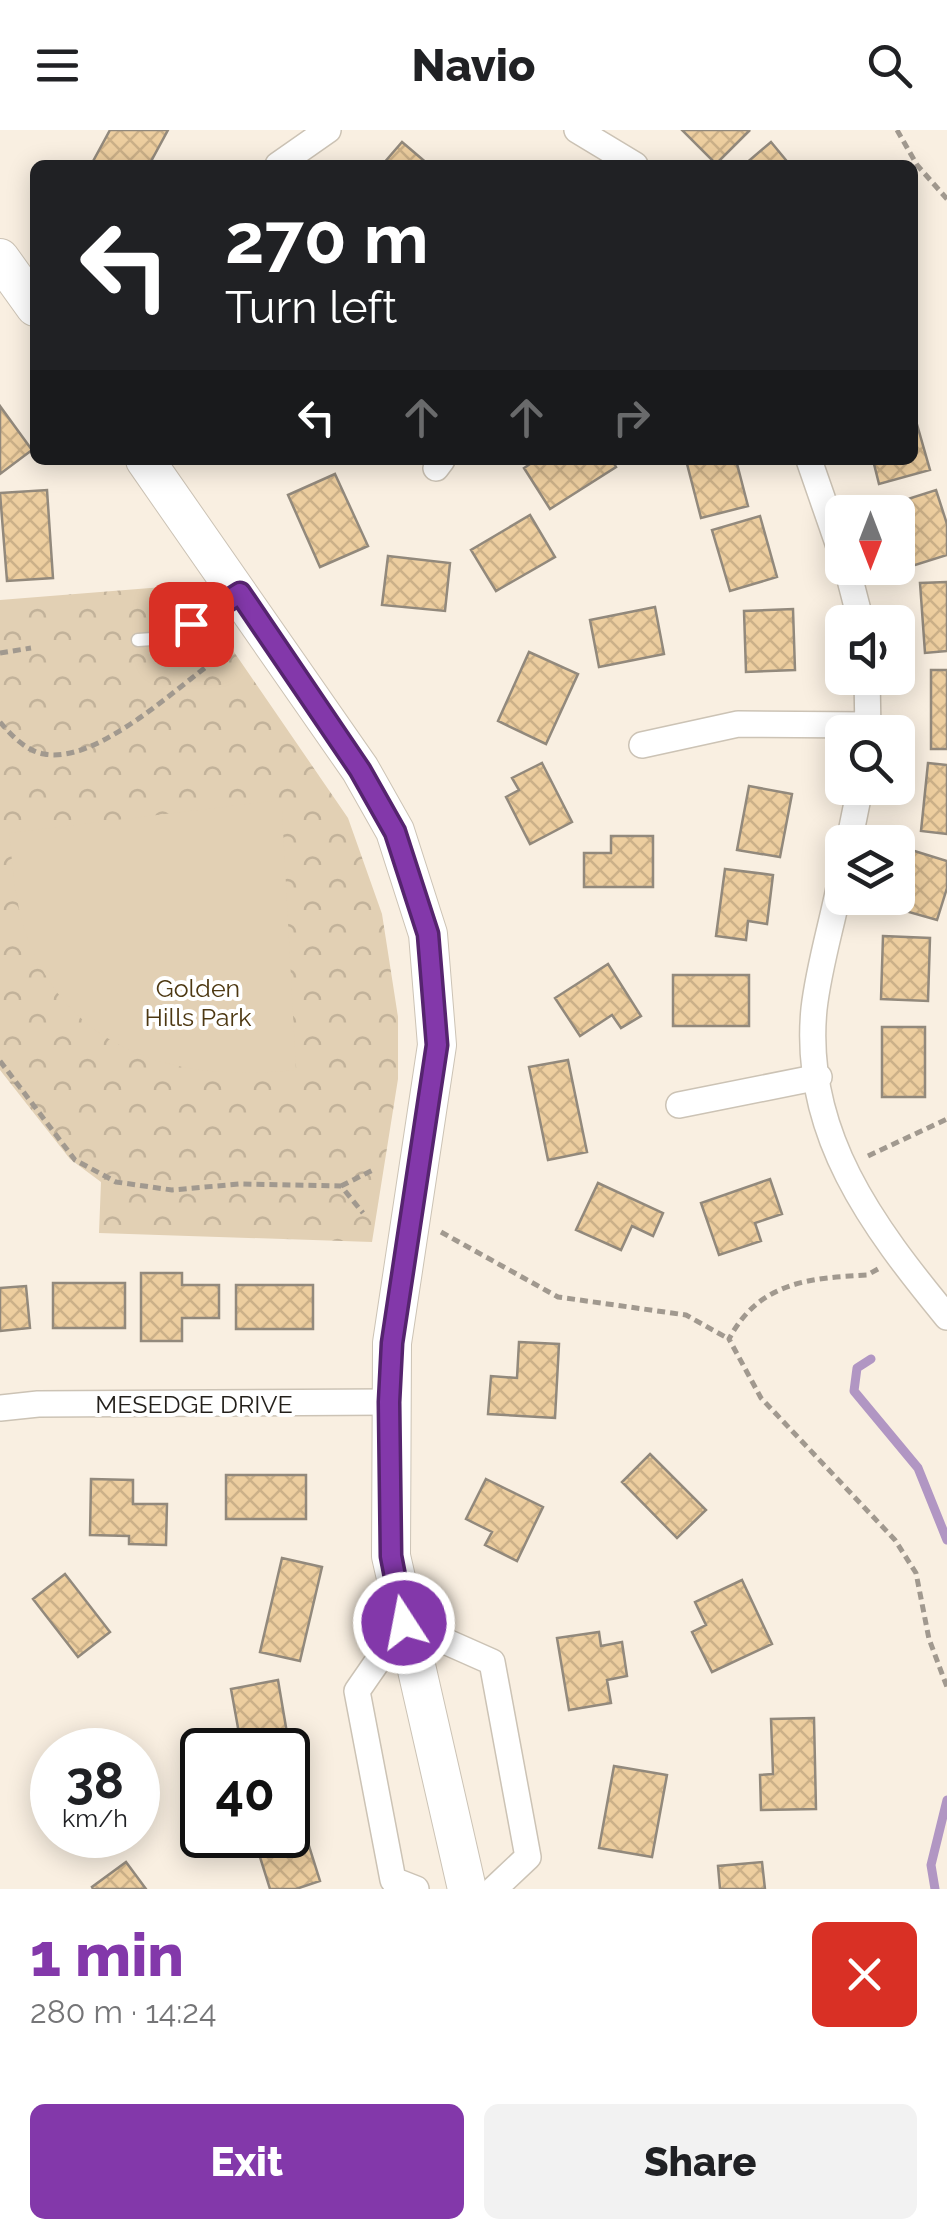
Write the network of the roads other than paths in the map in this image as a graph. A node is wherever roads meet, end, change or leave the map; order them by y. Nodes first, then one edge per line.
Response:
1 (328, 130) edge
2 (577, 130) edge
3 (285, 160) edge
4 (627, 160) edge
5 (3, 270) edge
6 (30, 301) edge
7 (149, 465) edge
8 (812, 465) edge
9 (825, 504) edge
10 (240, 593) junction
11 (138, 640) dead end
12 (825, 727) edge
13 (642, 744) dead end
14 (833, 915) edge
15 (819, 1077) junction
16 (679, 1105) dead end
17 (947, 1317) edge
18 (389, 1402) junction
19 (0, 1408) edge
20 (404, 1623) junction
21 (416, 1889) edge
22 (467, 1889) edge
23 (494, 1889) edge

1 - 3 street
2 - 4 street
5 - 6 street
7 - 10 street
8 - 9 street
10 - 11 lane
10 - 18 street
12 - 13 street
14 - 15 street
15 - 16 street
15 - 17 street
18 - 19 street, MESEDGE DRIVE
18 - 20 street
20 - 21 street
20 - 22 street
20 - 23 street

